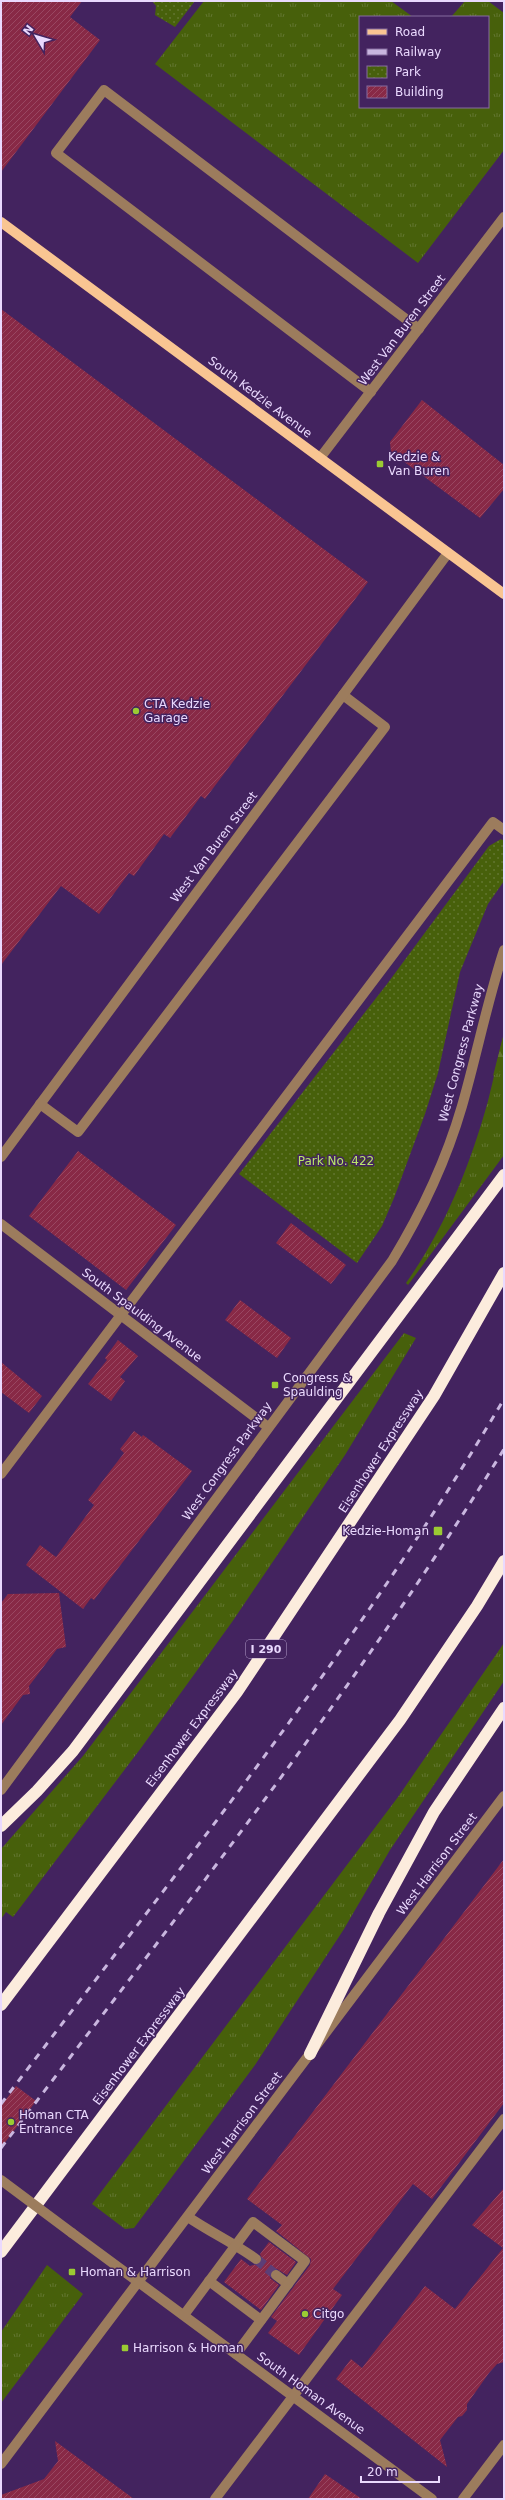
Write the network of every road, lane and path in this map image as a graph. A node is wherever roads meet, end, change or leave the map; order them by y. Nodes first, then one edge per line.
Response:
1 (504, 217) edge
2 (1, 222) edge
3 (419, 328) junction
4 (371, 392) junction
5 (320, 458) junction
6 (448, 553) junction
7 (504, 594) edge
8 (343, 695) junction
9 (504, 830) edge
10 (504, 950) edge
11 (40, 1104) junction
12 (1, 1157) edge
13 (504, 1175) edge
14 (1, 1224) edge
15 (504, 1273) edge
16 (121, 1315) junction
17 (268, 1426) junction
18 (1, 1474) edge
19 (504, 1561) edge
20 (504, 1708) edge
21 (1, 1790) edge
22 (504, 1796) edge
23 (1, 1826) edge
24 (1, 2005) edge
25 (310, 2054) junction
26 (504, 2119) edge
27 (1, 2180) edge
28 (188, 2217) junction
29 (236, 2244) junction
30 (1, 2252) edge
31 (256, 2259) tunnel mouth
32 (276, 2275) tunnel mouth
33 (209, 2281) junction
34 (139, 2282) junction
35 (288, 2284) junction
36 (184, 2315) junction
37 (262, 2320) junction
38 (236, 2354) junction
39 (293, 2396) junction
40 (504, 2445) edge
41 (1, 2464) edge
42 (216, 2499) edge
43 (432, 2499) edge
44 (463, 2499) edge

1 - 3 street, West Van Buren Street
2 - 5 main road, South Kedzie Avenue
3 - 4 street, West Van Buren Street
3 - 4 street
4 - 5 street, West Van Buren Street
5 - 6 main road, South Kedzie Avenue
6 - 7 main road, South Kedzie Avenue
6 - 8 street, West Van Buren Street
8 - 11 street, West Van Buren Street
8 - 11 street
9 - 16 street
10 - 17 street, West Congress Parkway
11 - 12 street, West Van Buren Street
13 - 23 highway
14 - 16 street, South Spaulding Avenue
15 - 24 highway, Eisenhower Expressway / I 290
16 - 17 street, South Spaulding Avenue
16 - 18 street
17 - 21 street, West Congress Parkway
19 - 30 highway, Eisenhower Expressway
20 - 25 highway
22 - 25 street, West Harrison Street
25 - 28 street, West Harrison Street
26 - 39 street
27 - 34 street, South Homan Avenue, bridge
28 - 29 street
28 - 34 street, West Harrison Street
29 - 31 street
29 - 33 street
29 - 35 street
32 - 35 street
33 - 36 street
33 - 37 street
34 - 36 street, South Homan Avenue
34 - 41 street, West Harrison Street
35 - 37 street
36 - 38 street, South Homan Avenue
37 - 38 street
38 - 39 street, South Homan Avenue
39 - 42 street
39 - 43 street, South Homan Avenue
40 - 44 street

